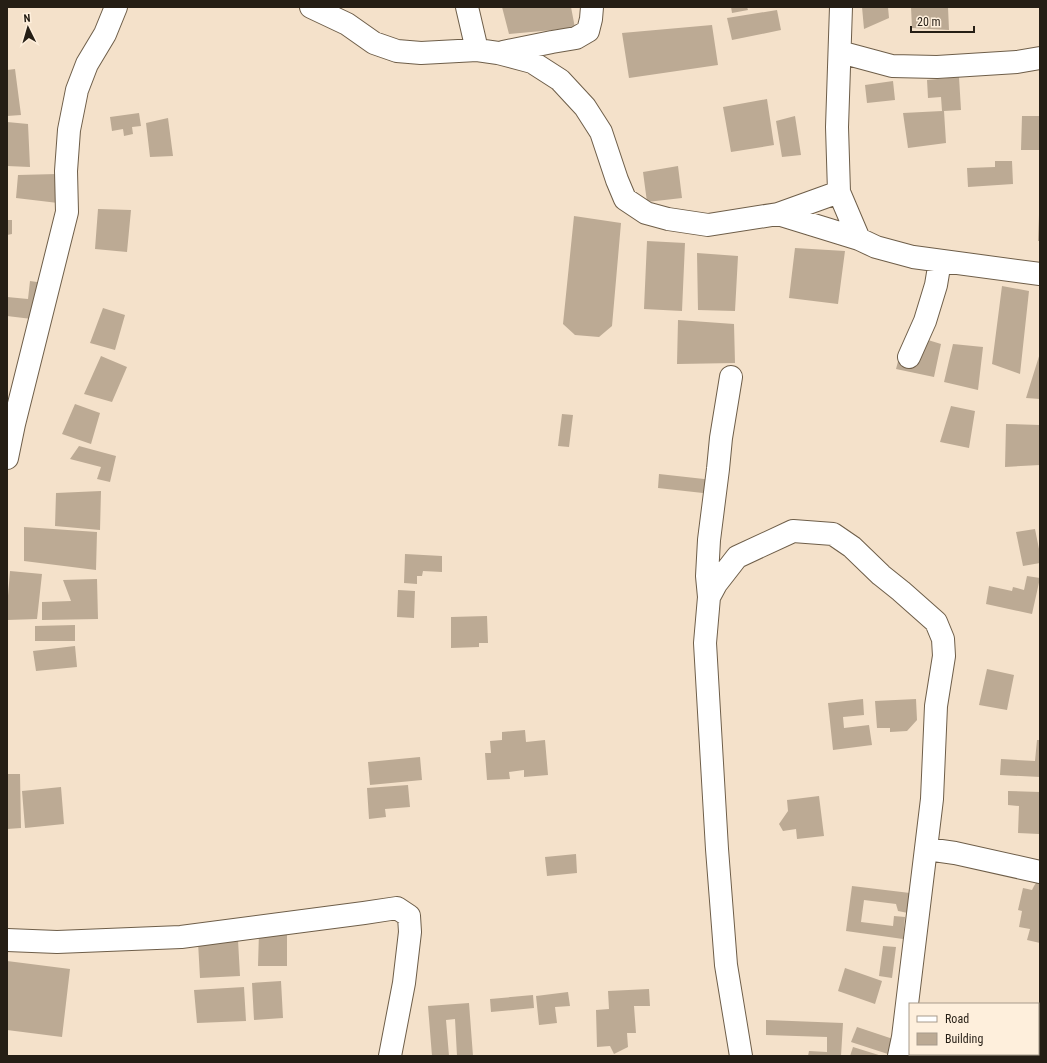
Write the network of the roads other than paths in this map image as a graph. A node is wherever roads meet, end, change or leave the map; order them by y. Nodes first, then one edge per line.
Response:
1 (116, 7) edge
2 (311, 7) edge
3 (467, 7) edge
4 (592, 7) edge
5 (841, 7) edge
6 (488, 52) junction
7 (840, 52) junction
8 (1040, 58) edge
9 (840, 192) junction
10 (778, 214) junction
11 (859, 239) junction
12 (940, 261) junction
13 (1040, 274) edge
14 (909, 357) dead end
15 (731, 377) dead end
16 (7, 458) edge
17 (709, 597) junction
18 (927, 849) junction
19 (1040, 872) edge
20 (7, 940) edge
21 (390, 1056) edge
22 (742, 1056) edge
23 (899, 1056) edge

1 - 16 street
2 - 6 street
3 - 6 street
4 - 6 street
5 - 7 street
6 - 10 street
7 - 8 street
7 - 9 street
9 - 10 street
9 - 11 street
10 - 11 street
11 - 12 street
12 - 13 street
12 - 14 street
15 - 17 street
17 - 18 street
17 - 22 street
18 - 19 street
18 - 23 street
20 - 21 street

